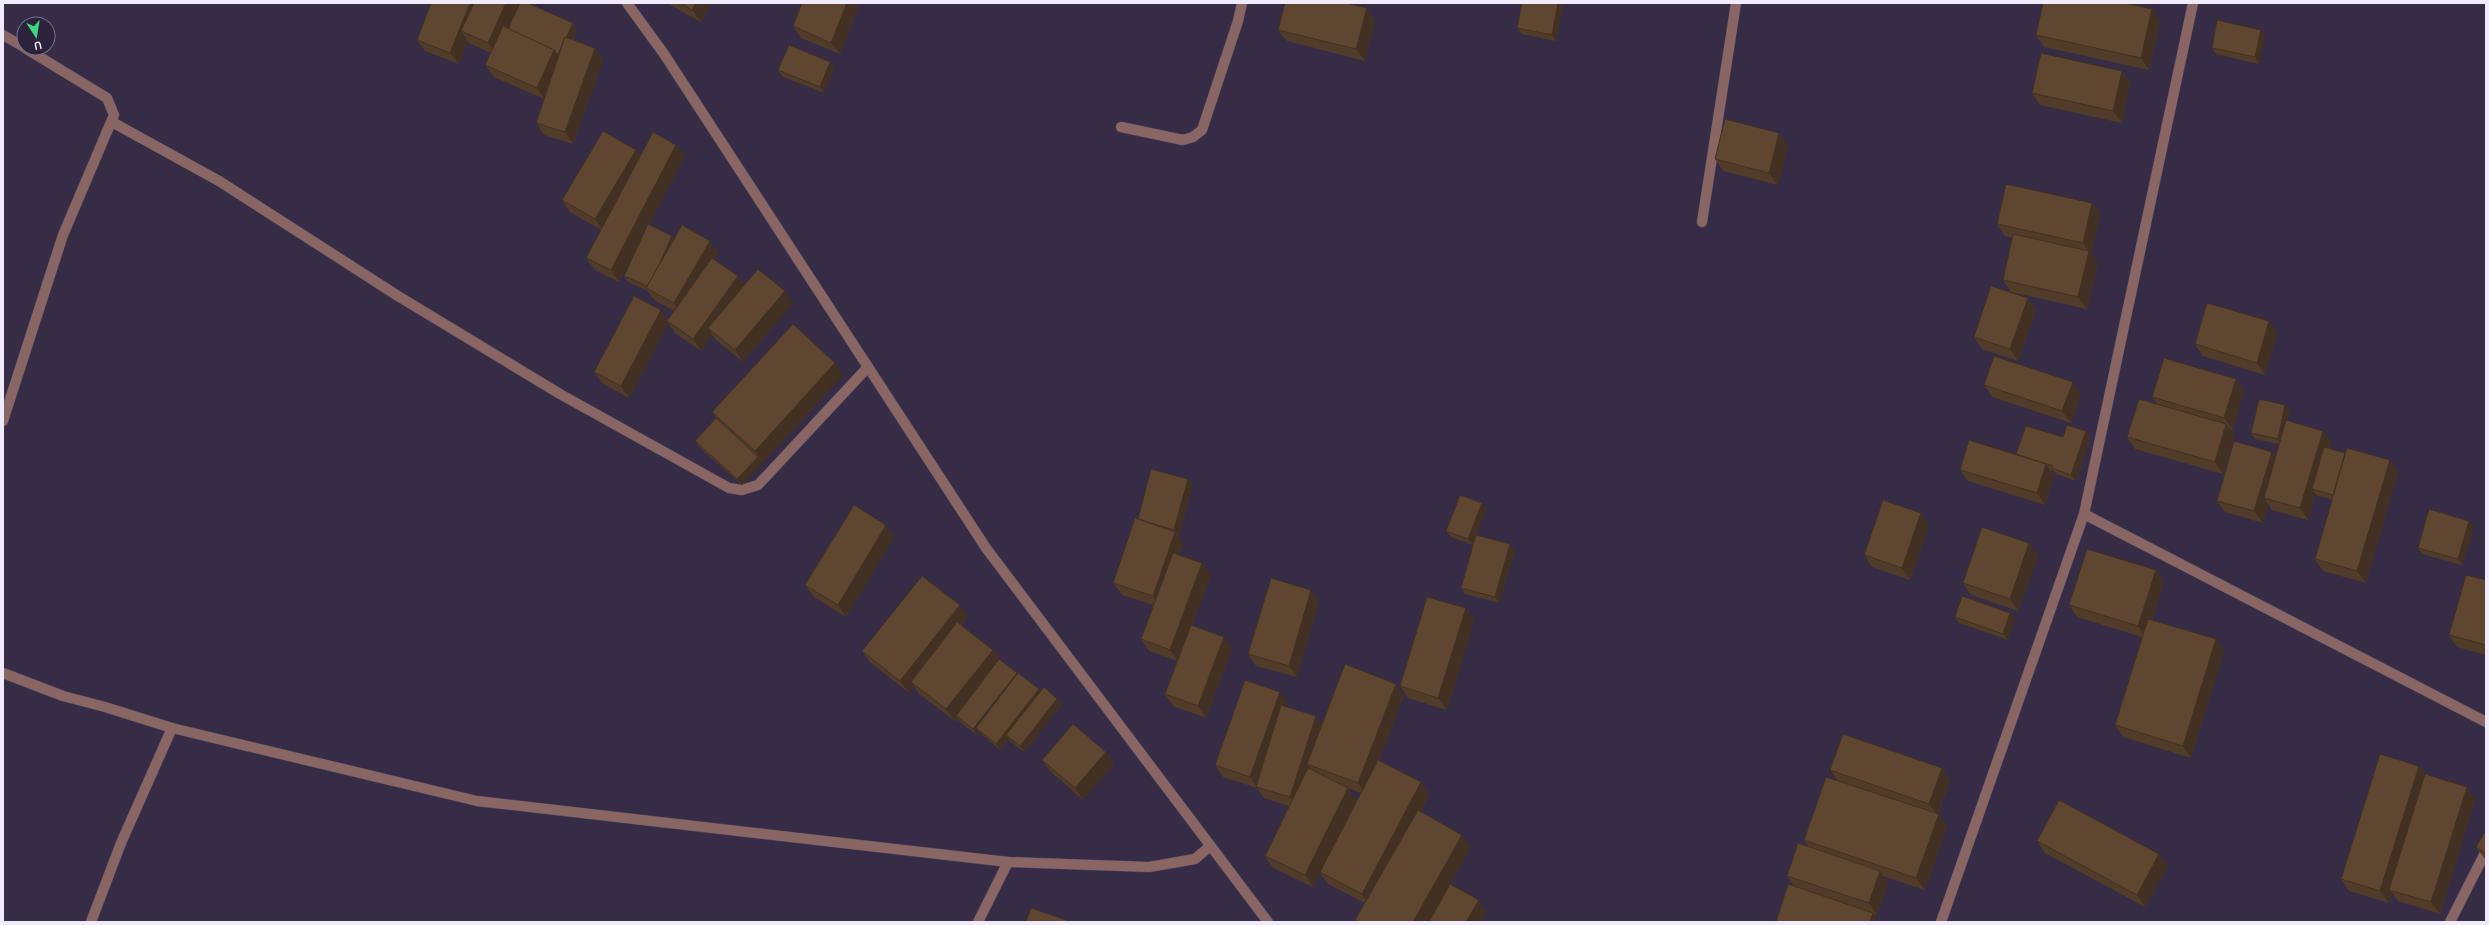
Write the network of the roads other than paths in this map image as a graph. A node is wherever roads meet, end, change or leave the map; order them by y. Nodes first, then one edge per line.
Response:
1 (627, 3) edge
2 (1242, 3) edge
3 (1736, 3) edge
4 (2193, 3) edge
5 (3, 35) edge
6 (16, 43) edge
7 (38, 56) edge
8 (112, 122) junction
9 (1121, 127) dead end
10 (1702, 222) dead end
11 (868, 366) junction
12 (3, 421) edge
13 (2084, 514) junction
14 (3, 673) edge
15 (2486, 722) edge
16 (172, 728) junction
17 (1210, 847) junction
18 (2486, 851) edge
19 (1008, 862) junction
20 (91, 922) edge
21 (978, 922) edge
22 (1268, 922) edge
23 (1942, 922) edge
24 (2450, 922) edge

1 - 11 street
2 - 9 street
3 - 10 street
4 - 13 street
5 - 6 street
7 - 8 street
8 - 11 street
8 - 12 street
11 - 17 street
13 - 15 street
13 - 23 street
14 - 16 street
16 - 19 street
16 - 20 street
17 - 19 street
17 - 22 street
18 - 24 street
19 - 21 street

